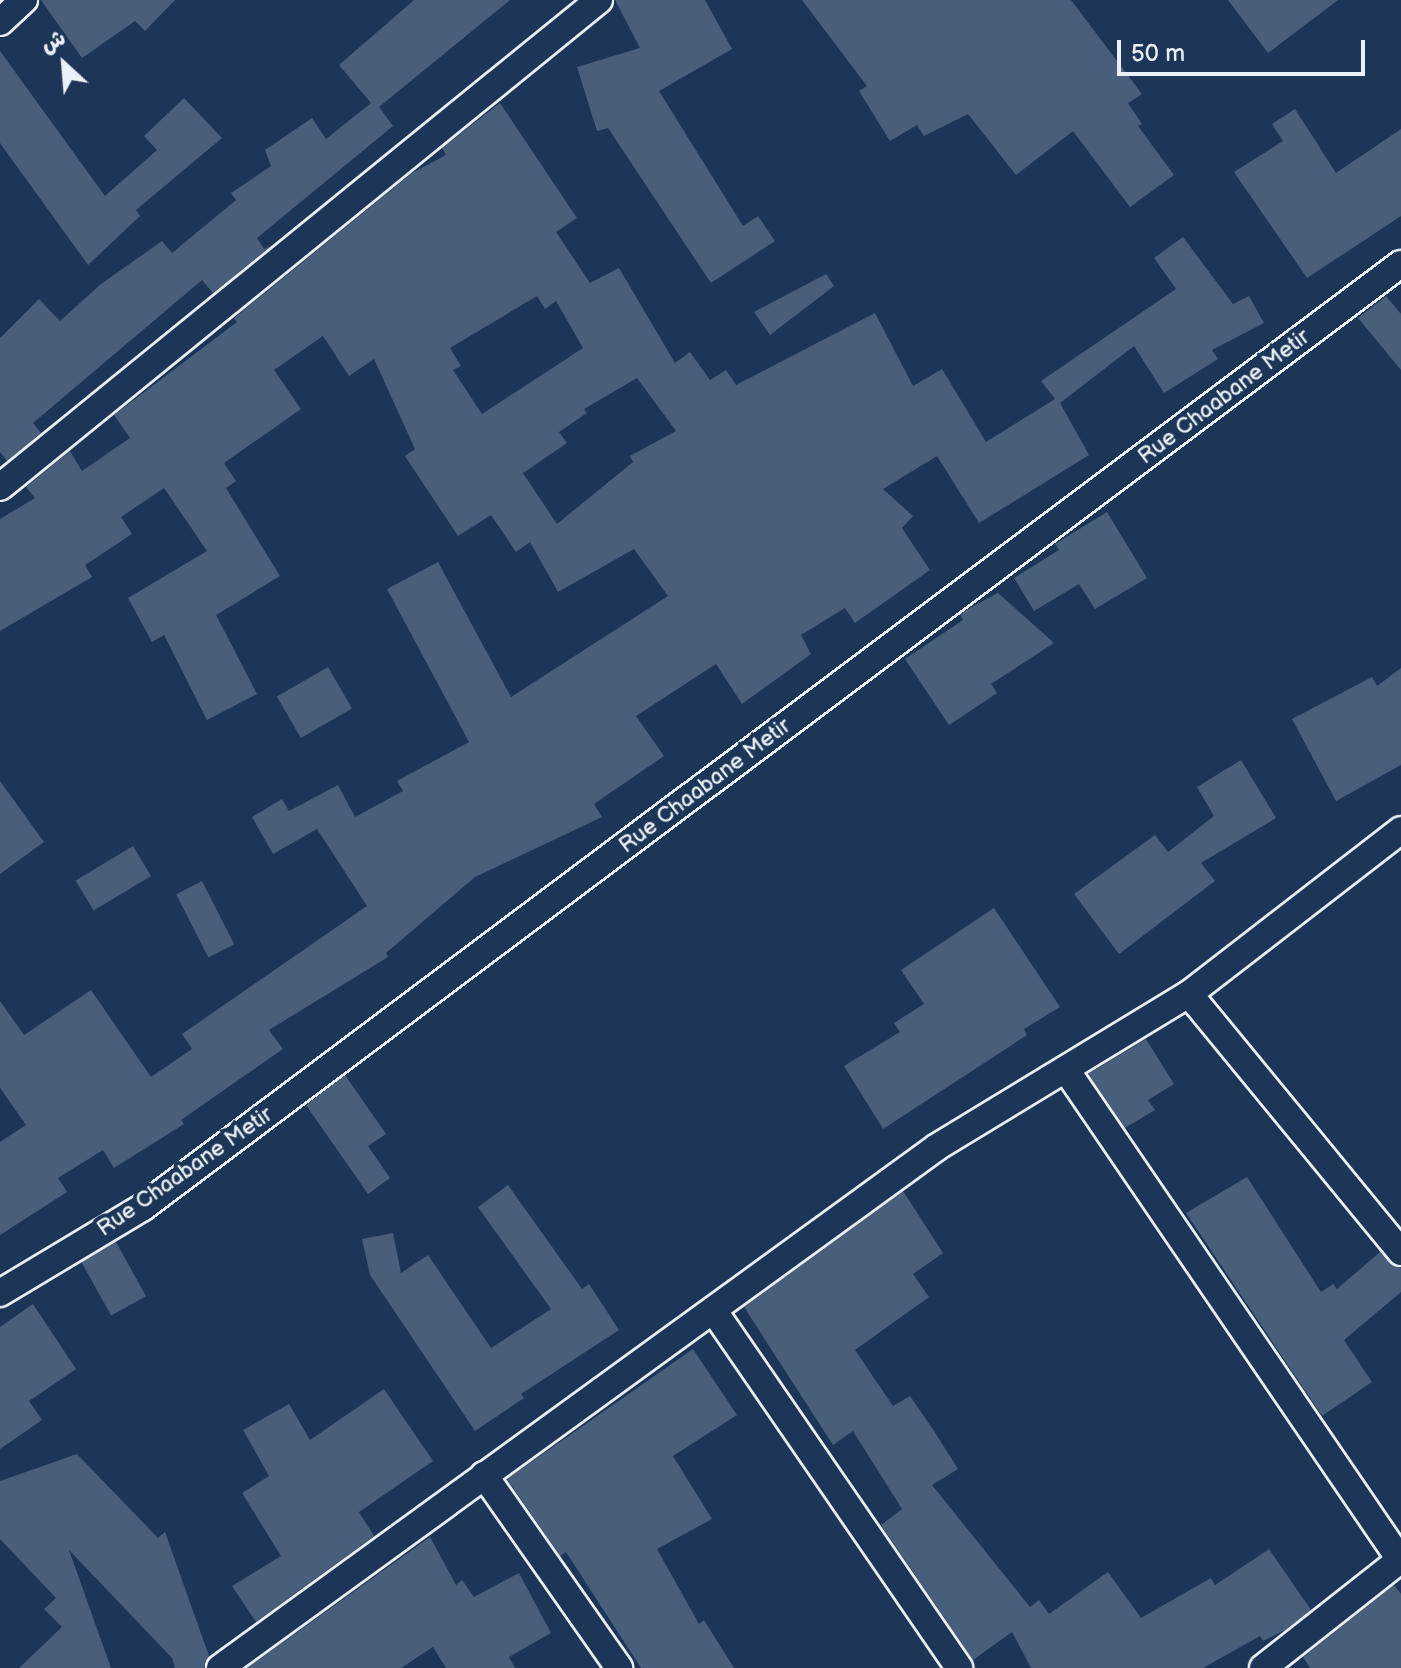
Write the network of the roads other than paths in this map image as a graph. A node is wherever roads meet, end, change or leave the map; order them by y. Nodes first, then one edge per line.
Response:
1 (24, 0) edge
2 (599, 0) edge
3 (0, 22) edge
4 (1401, 264) edge
5 (0, 487) edge
6 (1401, 830) edge
7 (1189, 994) junction
8 (1067, 1071) junction
9 (1401, 1252) edge
10 (0, 1293) edge
11 (714, 1311) junction
12 (484, 1475) junction
13 (1401, 1560) edge
14 (252, 1657) edge
15 (220, 1668) edge
16 (619, 1668) edge
17 (959, 1668) edge
18 (1263, 1668) edge

1 - 3 street
2 - 5 street
4 - 10 street, Rue Chaabane Metir
6 - 7 street
7 - 8 street
7 - 9 street
8 - 11 street
8 - 13 street
11 - 12 street
11 - 17 street
12 - 14 street
12 - 16 street
13 - 18 street
14 - 15 street

